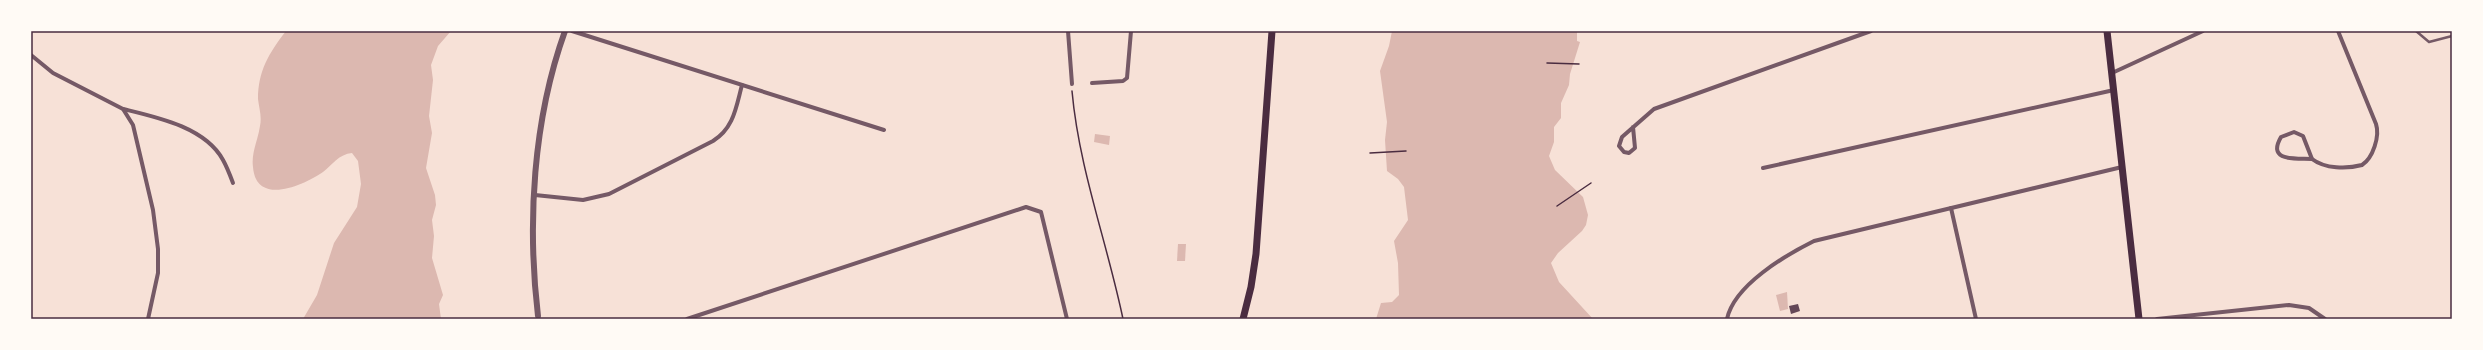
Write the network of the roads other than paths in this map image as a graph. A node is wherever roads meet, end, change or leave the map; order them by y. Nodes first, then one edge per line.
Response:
1 (565, 31) edge
2 (572, 31) edge
3 (1068, 31) edge
4 (1131, 31) edge
5 (1272, 31) edge
6 (1871, 31) edge
7 (2107, 31) edge
8 (2202, 31) edge
9 (2338, 31) edge
10 (2416, 31) edge
11 (2452, 36) edge
12 (31, 54) edge
13 (2112, 74) junction
14 (1092, 83) dead end
15 (1072, 84) road end
16 (742, 85) junction
17 (2114, 90) junction
18 (122, 109) junction
19 (1633, 127) junction
20 (884, 130) dead end
21 (2312, 159) junction
22 (2122, 167) junction
23 (1763, 168) dead end
24 (233, 183) dead end
25 (535, 195) junction
26 (1951, 208) junction
27 (538, 316) dead end
28 (148, 319) edge
29 (686, 319) edge
30 (1067, 319) edge
31 (1243, 319) edge
32 (1727, 319) edge
33 (1976, 319) edge
34 (2139, 319) edge
35 (2157, 319) edge
36 (2325, 319) edge

1 - 25 street
2 - 16 street
3 - 15 street
4 - 14 street
5 - 31 main road
6 - 19 street
7 - 13 main road
8 - 13 street
9 - 21 street
10 - 11 lane
12 - 18 street
13 - 17 main road
16 - 20 street
16 - 25 street
17 - 22 main road
17 - 23 street
18 - 24 street
18 - 28 street
19 - 19 street
21 - 21 street
22 - 26 street
22 - 34 main road
25 - 27 street
26 - 32 street
26 - 33 street
29 - 30 street
35 - 36 street

